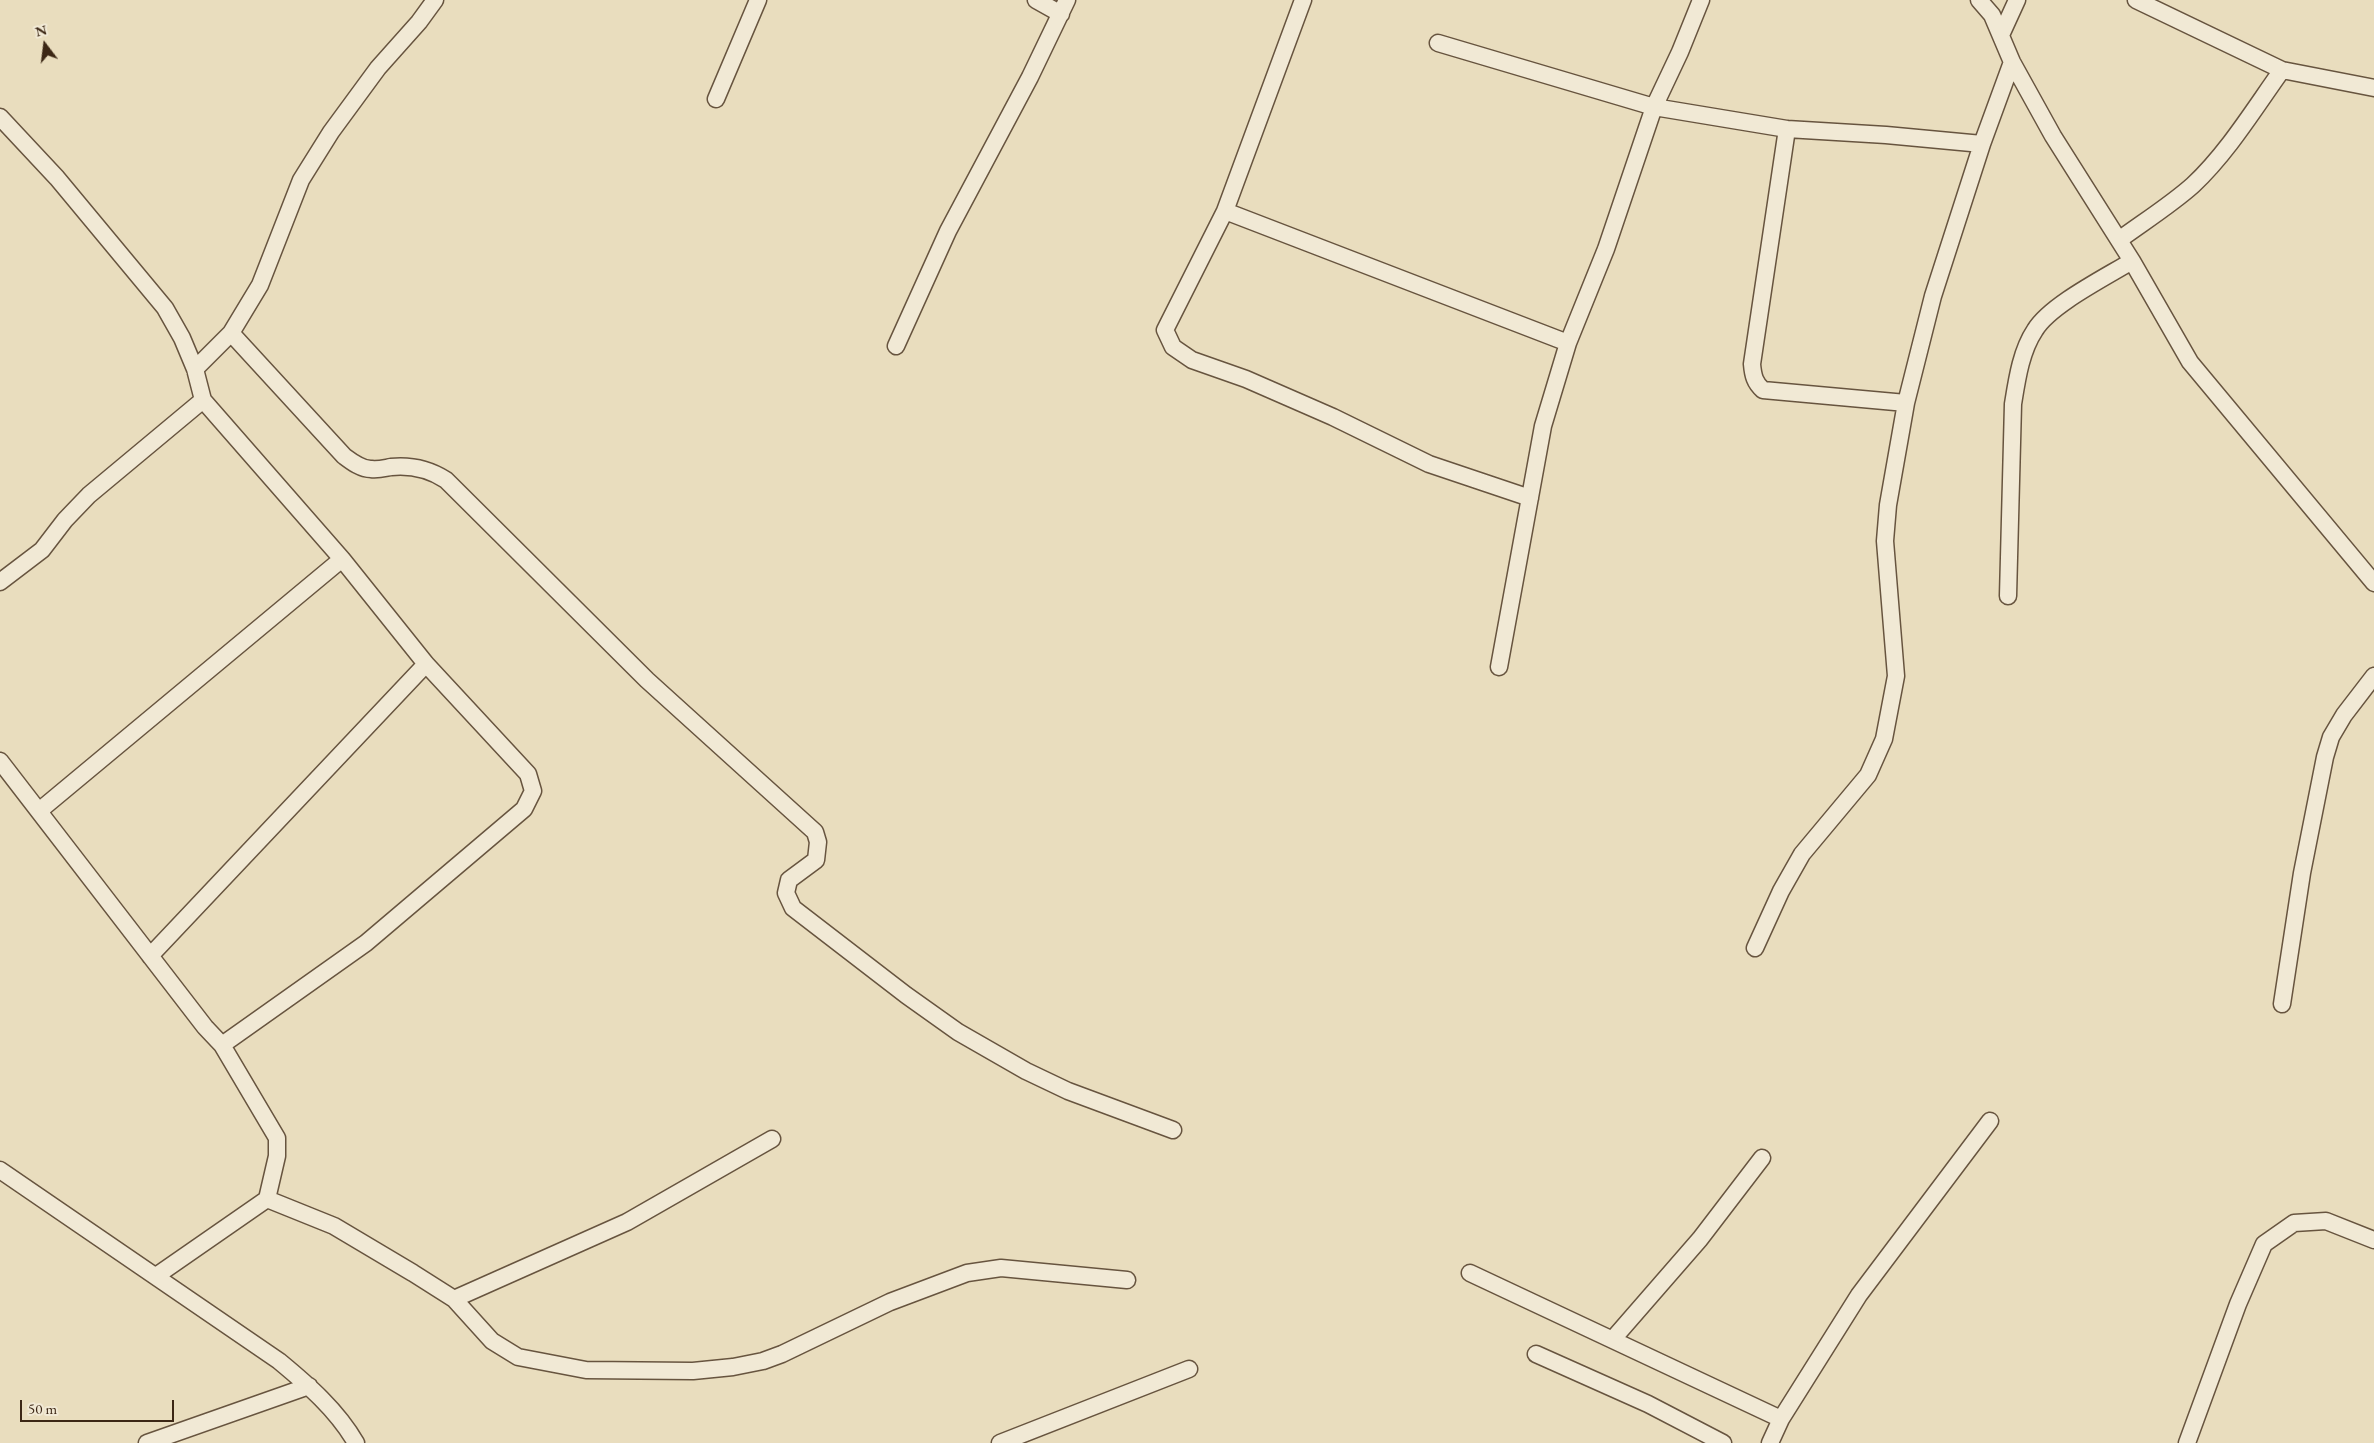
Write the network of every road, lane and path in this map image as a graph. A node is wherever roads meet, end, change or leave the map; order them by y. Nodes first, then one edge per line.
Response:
1 (435, 0) edge
2 (758, 0) edge
3 (1036, 0) edge
4 (1303, 0) edge
5 (1701, 0) edge
6 (1979, 0) edge
7 (2016, 0) edge
8 (2136, 0) edge
9 (1064, 7) edge
10 (2001, 35) junction
11 (1438, 43) dead end
12 (2012, 62) junction
13 (2282, 70) junction
14 (2374, 88) edge
15 (716, 99) dead end
16 (1654, 107) junction
17 (0, 117) edge
18 (1787, 129) junction
19 (1982, 144) junction
20 (1225, 211) junction
21 (2119, 240) junction
22 (2132, 261) junction
23 (231, 332) junction
24 (1568, 343) junction
25 (896, 346) dead end
26 (195, 369) junction
27 (203, 400) junction
28 (1906, 404) junction
29 (1530, 498) junction
30 (342, 559) junction
31 (0, 582) edge
32 (2374, 584) edge
33 (2008, 596) dead end
34 (426, 664) junction
35 (1499, 666) dead end
36 (2374, 676) edge
37 (0, 762) edge
38 (39, 811) junction
39 (1755, 948) dead end
40 (150, 956) junction
41 (2282, 1004) dead end
42 (222, 1045) junction
43 (1990, 1121) dead end
44 (1173, 1130) dead end
45 (772, 1139) dead end
46 (1762, 1158) dead end
47 (0, 1170) edge
48 (267, 1199) junction
49 (2374, 1240) edge
50 (1470, 1273) dead end
51 (156, 1276) junction
52 (1128, 1280) dead end
53 (454, 1300) junction
54 (1613, 1339) junction
55 (1536, 1354) dead end
56 (1189, 1369) dead end
57 (309, 1386) junction
58 (1781, 1419) junction
59 (147, 1443) edge
60 (356, 1443) edge
61 (1000, 1443) edge
62 (1723, 1443) edge
63 (1770, 1443) edge
64 (2187, 1443) edge

1 - 23 street
2 - 15 street
3 - 9 street
4 - 20 street
5 - 16 street
6 - 10 street
7 - 10 street
8 - 13 street
9 - 25 street
10 - 12 street
11 - 16 street
12 - 19 street
12 - 21 street
13 - 14 street
13 - 21 street
16 - 18 street
16 - 24 street
17 - 26 street
18 - 19 street
18 - 28 street
19 - 28 street
20 - 24 street
20 - 29 street
21 - 22 street
22 - 32 street
22 - 33 street
23 - 26 street
23 - 44 street
24 - 29 street
26 - 27 street
27 - 30 street
27 - 31 street
28 - 39 street
29 - 35 street
30 - 34 street
30 - 38 street
34 - 40 street
34 - 42 street
36 - 41 street
37 - 38 street
38 - 40 street
40 - 42 street
42 - 48 street
43 - 58 street
45 - 53 street
46 - 54 street
47 - 51 street
48 - 51 street
48 - 53 street
49 - 64 street
50 - 54 street
51 - 57 street
52 - 53 street
54 - 58 street
55 - 62 street
56 - 61 street
57 - 59 street
57 - 60 street
58 - 63 street

